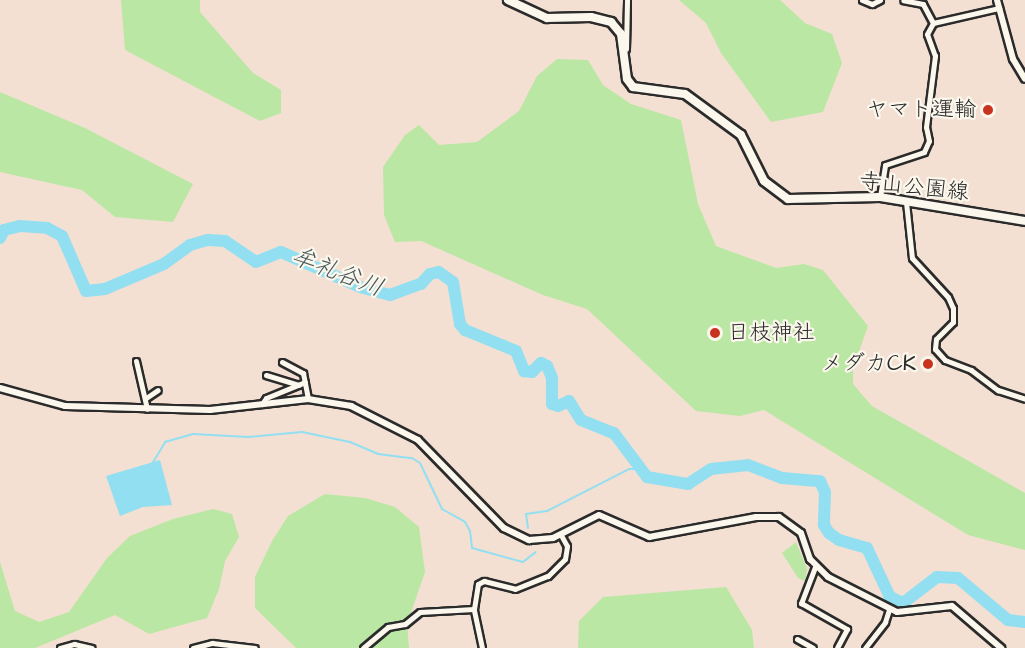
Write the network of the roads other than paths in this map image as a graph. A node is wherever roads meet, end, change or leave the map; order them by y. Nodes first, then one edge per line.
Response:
1 (508, 0) edge
2 (627, 0) edge
3 (862, 0) edge
4 (880, 0) edge
5 (903, 0) edge
6 (997, 0) edge
7 (999, 8) junction
8 (933, 23) junction
9 (626, 49) junction
10 (1025, 79) edge
11 (880, 197) junction
12 (906, 202) junction
13 (1025, 221) edge
14 (136, 361) dead end
15 (282, 362) dead end
16 (266, 375) dead end
17 (305, 382) junction
18 (298, 385) junction
19 (0, 388) edge
20 (158, 390) dead end
21 (146, 398) junction
22 (308, 399) junction
23 (1025, 399) edge
24 (262, 404) junction
25 (147, 409) junction
26 (561, 535) junction
27 (815, 567) junction
28 (474, 609) junction
29 (889, 610) junction
30 (797, 639) dead end
31 (60, 648) edge
32 (92, 648) edge
33 (193, 648) edge
34 (255, 648) edge
35 (363, 648) edge
36 (482, 648) edge
37 (813, 648) edge
38 (837, 648) edge
39 (865, 648) edge
40 (1001, 648) edge

1 - 9 main road, 寺山公園線
2 - 9 street
3 - 4 street
5 - 8 street
6 - 7 street
7 - 8 street
7 - 10 street
8 - 11 street
9 - 11 main road, 寺山公園線
11 - 12 main road, 寺山公園線
12 - 13 main road, 寺山公園線
12 - 23 street
14 - 21 street
15 - 17 street
16 - 18 street
17 - 18 street
17 - 22 street
18 - 24 street
19 - 25 street
20 - 21 street
21 - 25 street
22 - 24 street
22 - 26 street
24 - 25 street
26 - 27 street
26 - 28 street
27 - 29 street
27 - 38 street
28 - 35 street
28 - 36 street
29 - 39 street
29 - 40 street
30 - 37 street
31 - 32 street
33 - 34 street

